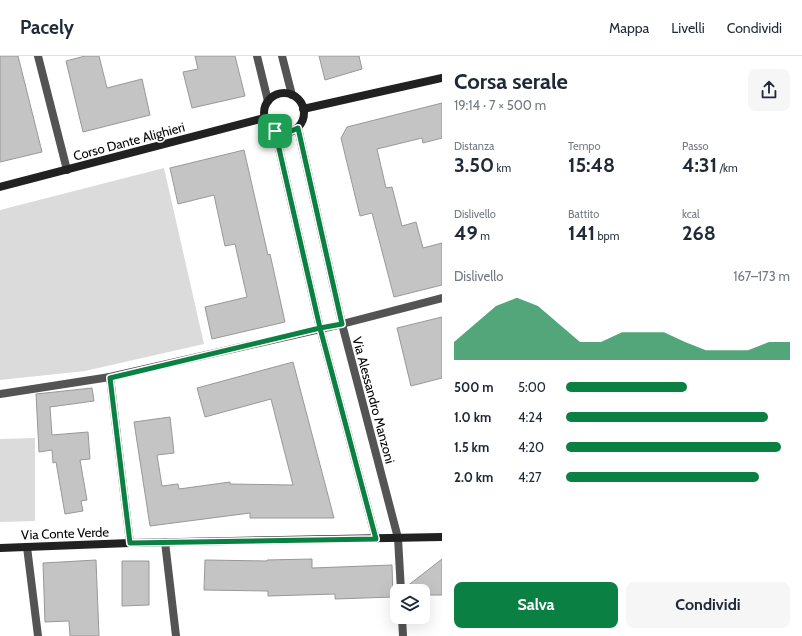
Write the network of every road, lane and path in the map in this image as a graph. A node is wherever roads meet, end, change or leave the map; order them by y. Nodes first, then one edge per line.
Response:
1 (38, 56) edge
2 (257, 56) edge
3 (282, 56) edge
4 (442, 78) edge
5 (292, 95) junction
6 (268, 101) junction
7 (303, 109) junction
8 (264, 118) junction
9 (298, 128) junction
10 (275, 131) junction
11 (67, 170) junction
12 (0, 187) edge
13 (442, 298) edge
14 (342, 324) junction
15 (320, 328) junction
16 (110, 378) junction
17 (0, 394) edge
18 (442, 537) edge
19 (398, 538) junction
20 (376, 539) junction
21 (165, 542) junction
22 (130, 543) junction
23 (0, 548) edge
24 (27, 548) junction
25 (401, 584) edge
26 (403, 624) edge
27 (38, 636) edge
28 (176, 636) edge
29 (404, 636) edge

1 - 11 street
2 - 6 street
3 - 5 street
4 - 7 street
5 - 6 street
5 - 7 street
6 - 8 street
7 - 9 street
8 - 10 street
8 - 11 street, Corso Dante Alighieri
9 - 10 street
9 - 14 street, Via Alessandro Manzoni
10 - 15 street
11 - 12 street, Corso Dante Alighieri
13 - 14 street
14 - 15 street
14 - 19 street, Via Alessandro Manzoni
15 - 16 street
15 - 20 street
16 - 17 street
16 - 22 street
18 - 19 street, Via Conte Verde
19 - 20 street, Via Conte Verde
19 - 25 street, Via Alessandro Manzoni
20 - 21 street, Via Conte Verde
21 - 22 street, Via Conte Verde
21 - 28 street
22 - 24 street, Via Conte Verde
23 - 24 street, Via Conte Verde
24 - 27 street
26 - 29 street

